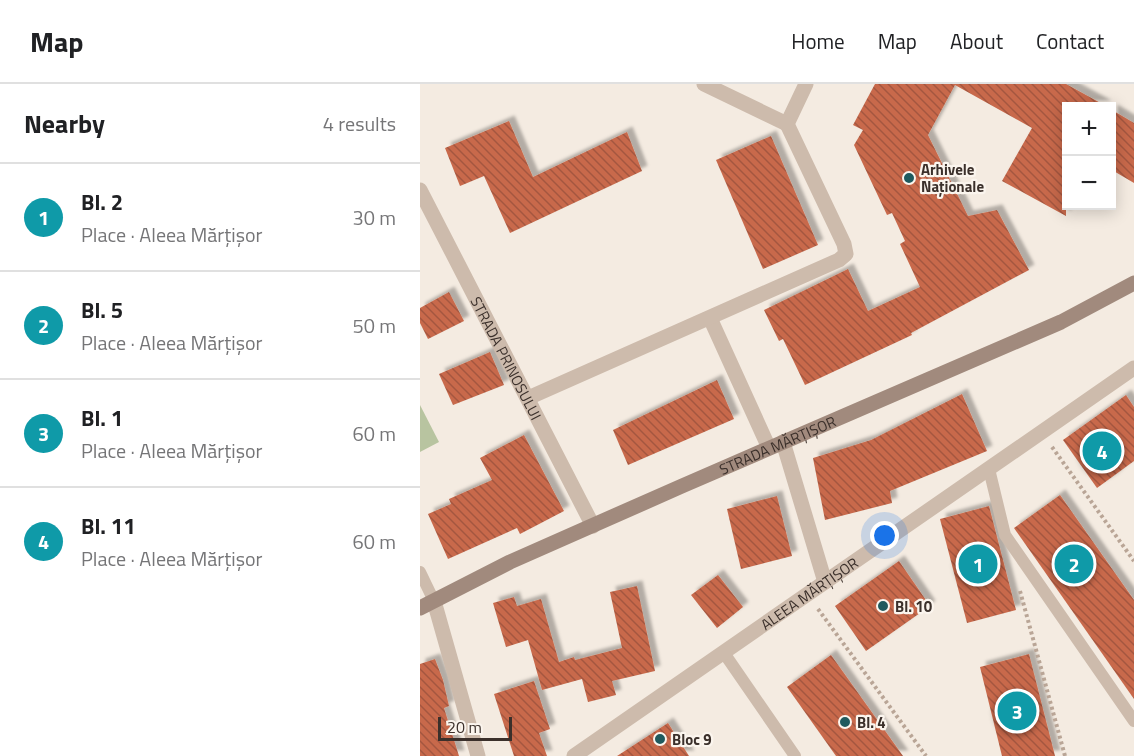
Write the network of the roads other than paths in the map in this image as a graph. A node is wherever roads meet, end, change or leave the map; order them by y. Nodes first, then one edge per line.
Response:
1 (704, 84) edge
2 (806, 84) edge
3 (787, 124) junction
4 (420, 190) edge
5 (1134, 283) edge
6 (710, 318) junction
7 (1134, 368) edge
8 (528, 398) junction
9 (783, 442) junction
10 (769, 448) junction
11 (989, 468) junction
12 (592, 526) junction
13 (420, 572) edge
14 (825, 582) junction
15 (427, 604) edge
16 (724, 652) junction
17 (1134, 721) edge
18 (478, 756) edge
19 (574, 756) edge
20 (795, 756) edge

1 - 3 street
2 - 3 street
3 - 6 street
4 - 8 street, STRADA PRINOSULUI
5 - 9 street, STRADA MĂRȚIȘOR
6 - 8 street
6 - 10 street
7 - 11 street, ALEEA MĂRȚIȘOR
8 - 12 street, STRADA PRINOSULUI
9 - 10 street, STRADA MĂRȚIȘOR
9 - 14 street
10 - 12 street, STRADA MĂRȚIȘOR
11 - 14 street, ALEEA MĂRȚIȘOR
11 - 17 lane
12 - 15 street, STRADA MĂRȚIȘOR
13 - 15 lane
14 - 16 street, ALEEA MĂRȚIȘOR
15 - 18 street
16 - 19 street, ALEEA MĂRȚIȘOR
16 - 20 lane

